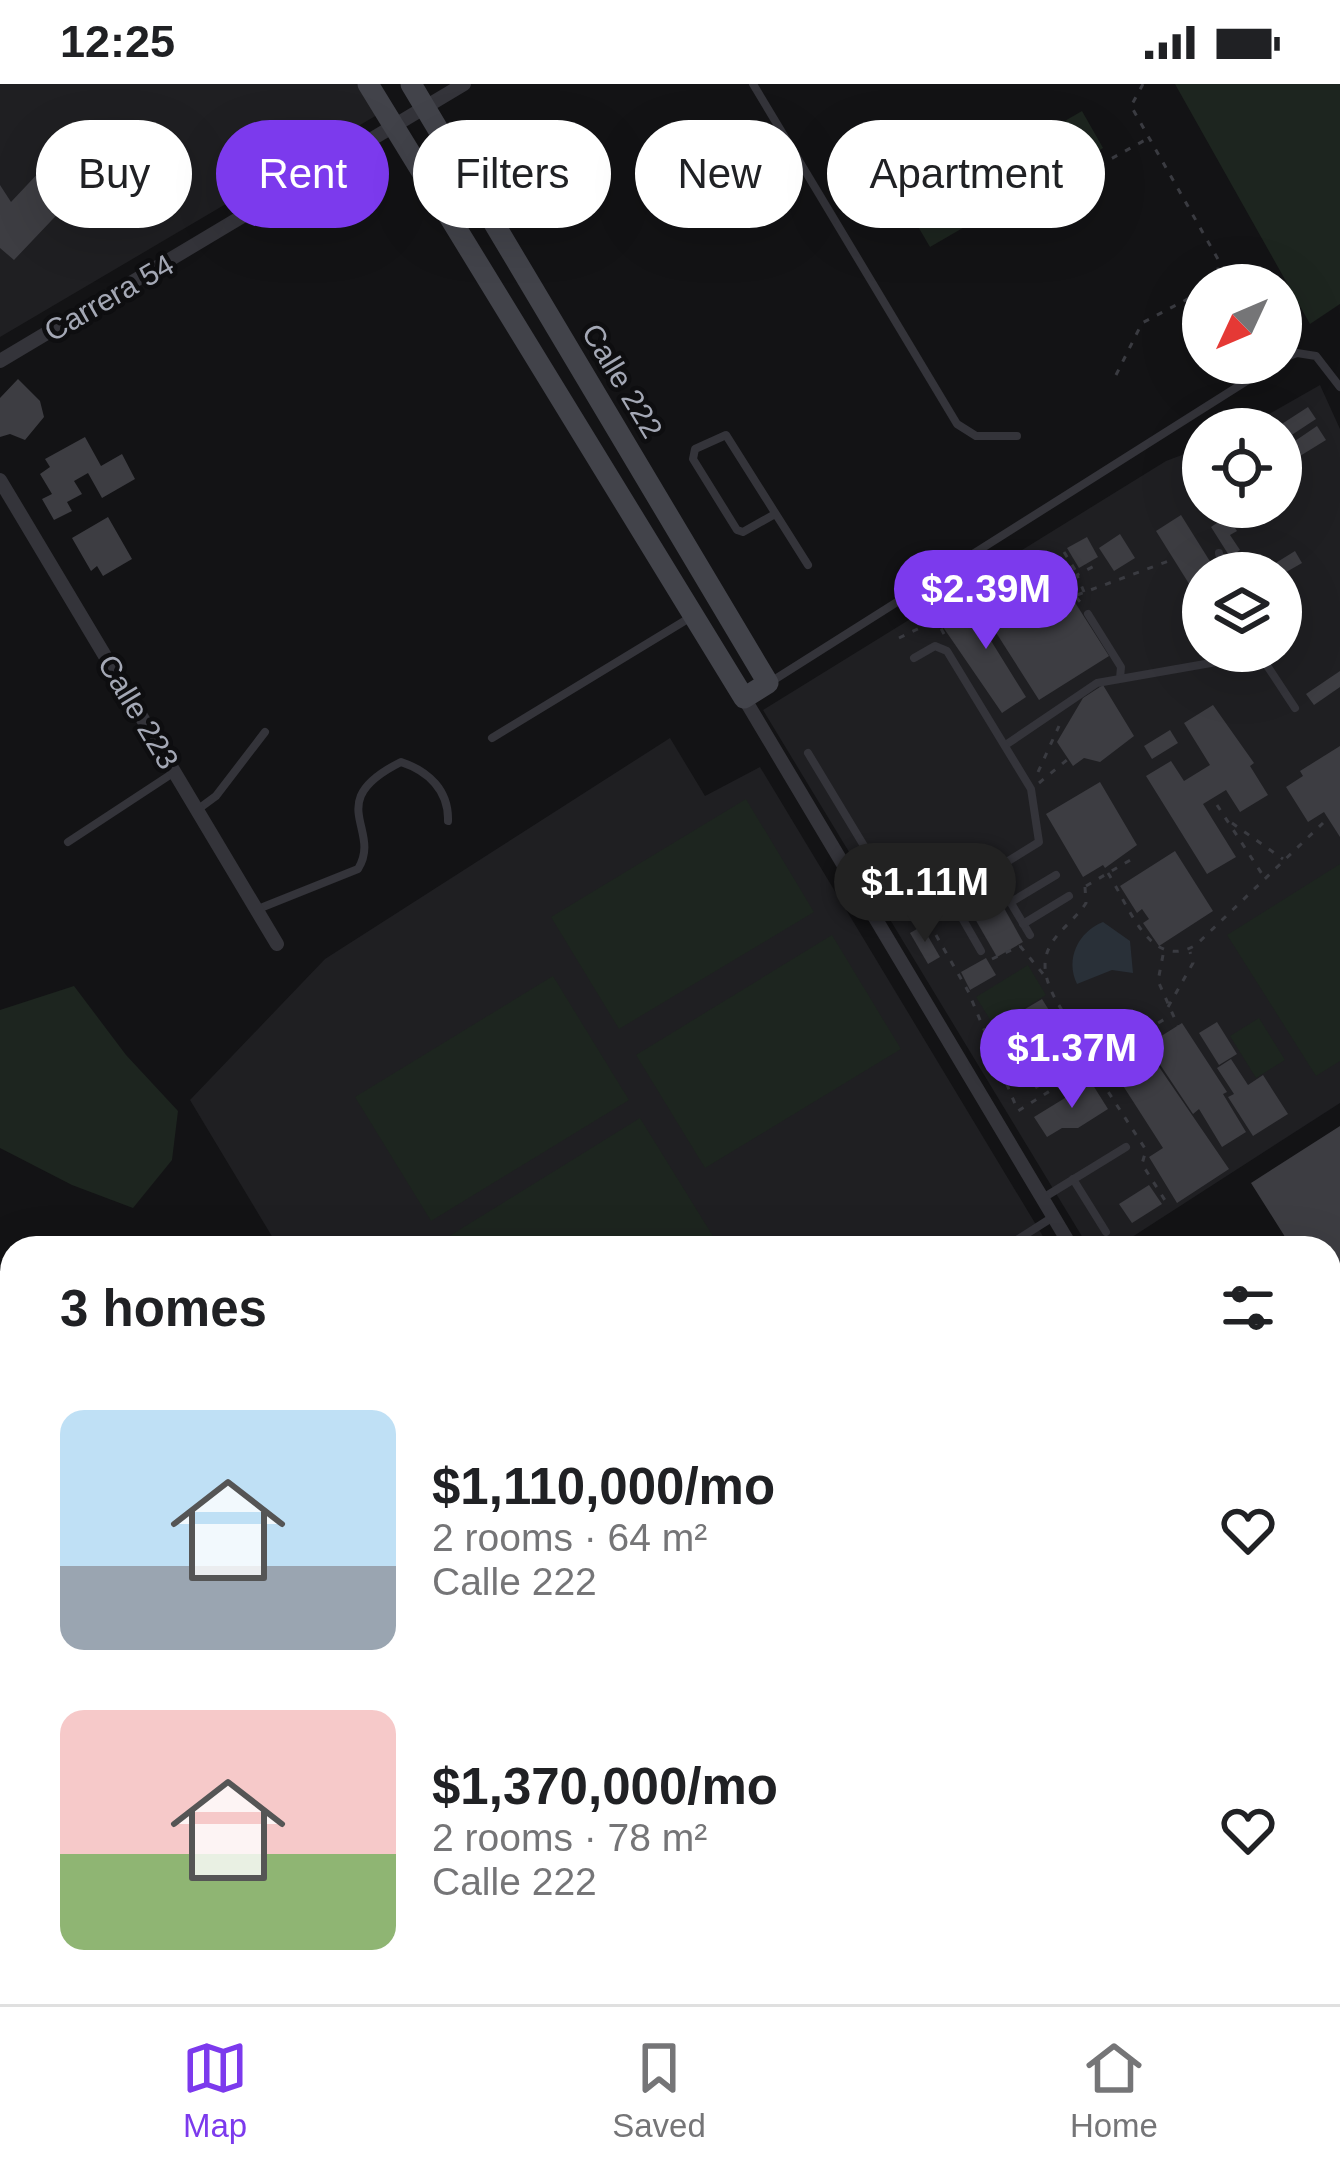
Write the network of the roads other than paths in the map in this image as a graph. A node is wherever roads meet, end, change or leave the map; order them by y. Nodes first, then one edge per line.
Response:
1 (368, 84) edge
2 (411, 84) edge
3 (464, 84) edge
4 (753, 84) edge
5 (424, 106) junction
6 (393, 125) junction
7 (1302, 354) edge
8 (0, 362) edge
9 (1242, 384) edge
10 (1340, 387) edge
11 (1017, 436) dead end
12 (0, 480) edge
13 (776, 514) junction
14 (808, 565) dead end
15 (1088, 614) road end
16 (692, 616) junction
17 (914, 658) dead end
18 (1182, 668) edge
19 (1271, 672) edge
20 (1120, 678) junction
21 (768, 683) junction
22 (744, 698) junction
23 (1295, 708) dead end
24 (265, 732) dead end
25 (492, 738) dead end
26 (1007, 743) junction
27 (808, 753) dead end
28 (174, 772) junction
29 (196, 810) junction
30 (448, 821) dead end
31 (68, 842) dead end
32 (993, 873) junction
33 (1056, 875) dead end
34 (909, 895) junction
35 (1069, 896) road end
36 (950, 897) junction
37 (1011, 902) junction
38 (882, 908) junction
39 (256, 910) junction
40 (1023, 924) junction
41 (1030, 934) road end
42 (277, 944) dead end
43 (981, 951) road end
44 (1126, 1147) dead end
45 (1073, 1179) junction
46 (1043, 1198) junction
47 (1054, 1216) junction
48 (1106, 1232) dead end
49 (1023, 1236) edge
50 (1065, 1236) edge

1 - 6 street, Calle 222
2 - 5 street, Calle 222
3 - 5 street, Carrera 54
4 - 11 lane
5 - 6 street, Carrera 54
5 - 21 street, Calle 222
6 - 8 street, Carrera 54
6 - 16 street, Calle 222
7 - 10 lane
9 - 21 lane
12 - 28 street, Calle 223
13 - 13 lane
13 - 14 lane
15 - 20 lane
16 - 22 street, Calle 222
16 - 25 lane
17 - 26 lane
18 - 20 lane
19 - 23 lane
20 - 26 lane
21 - 22 street
22 - 38 street, Calle 222
24 - 29 lane
26 - 32 lane
27 - 34 lane
28 - 29 street, Calle 223
28 - 31 lane
29 - 39 street, Calle 223
30 - 39 lane
32 - 36 lane
32 - 37 lane
33 - 37 lane
34 - 36 lane
34 - 38 lane
35 - 40 lane
36 - 43 lane
37 - 40 lane
38 - 46 street, Calle 222
39 - 42 street, Calle 223
40 - 41 lane
44 - 45 lane
45 - 46 lane
45 - 48 lane
46 - 47 street, Calle 222
47 - 49 lane
47 - 50 street, Calle 222

